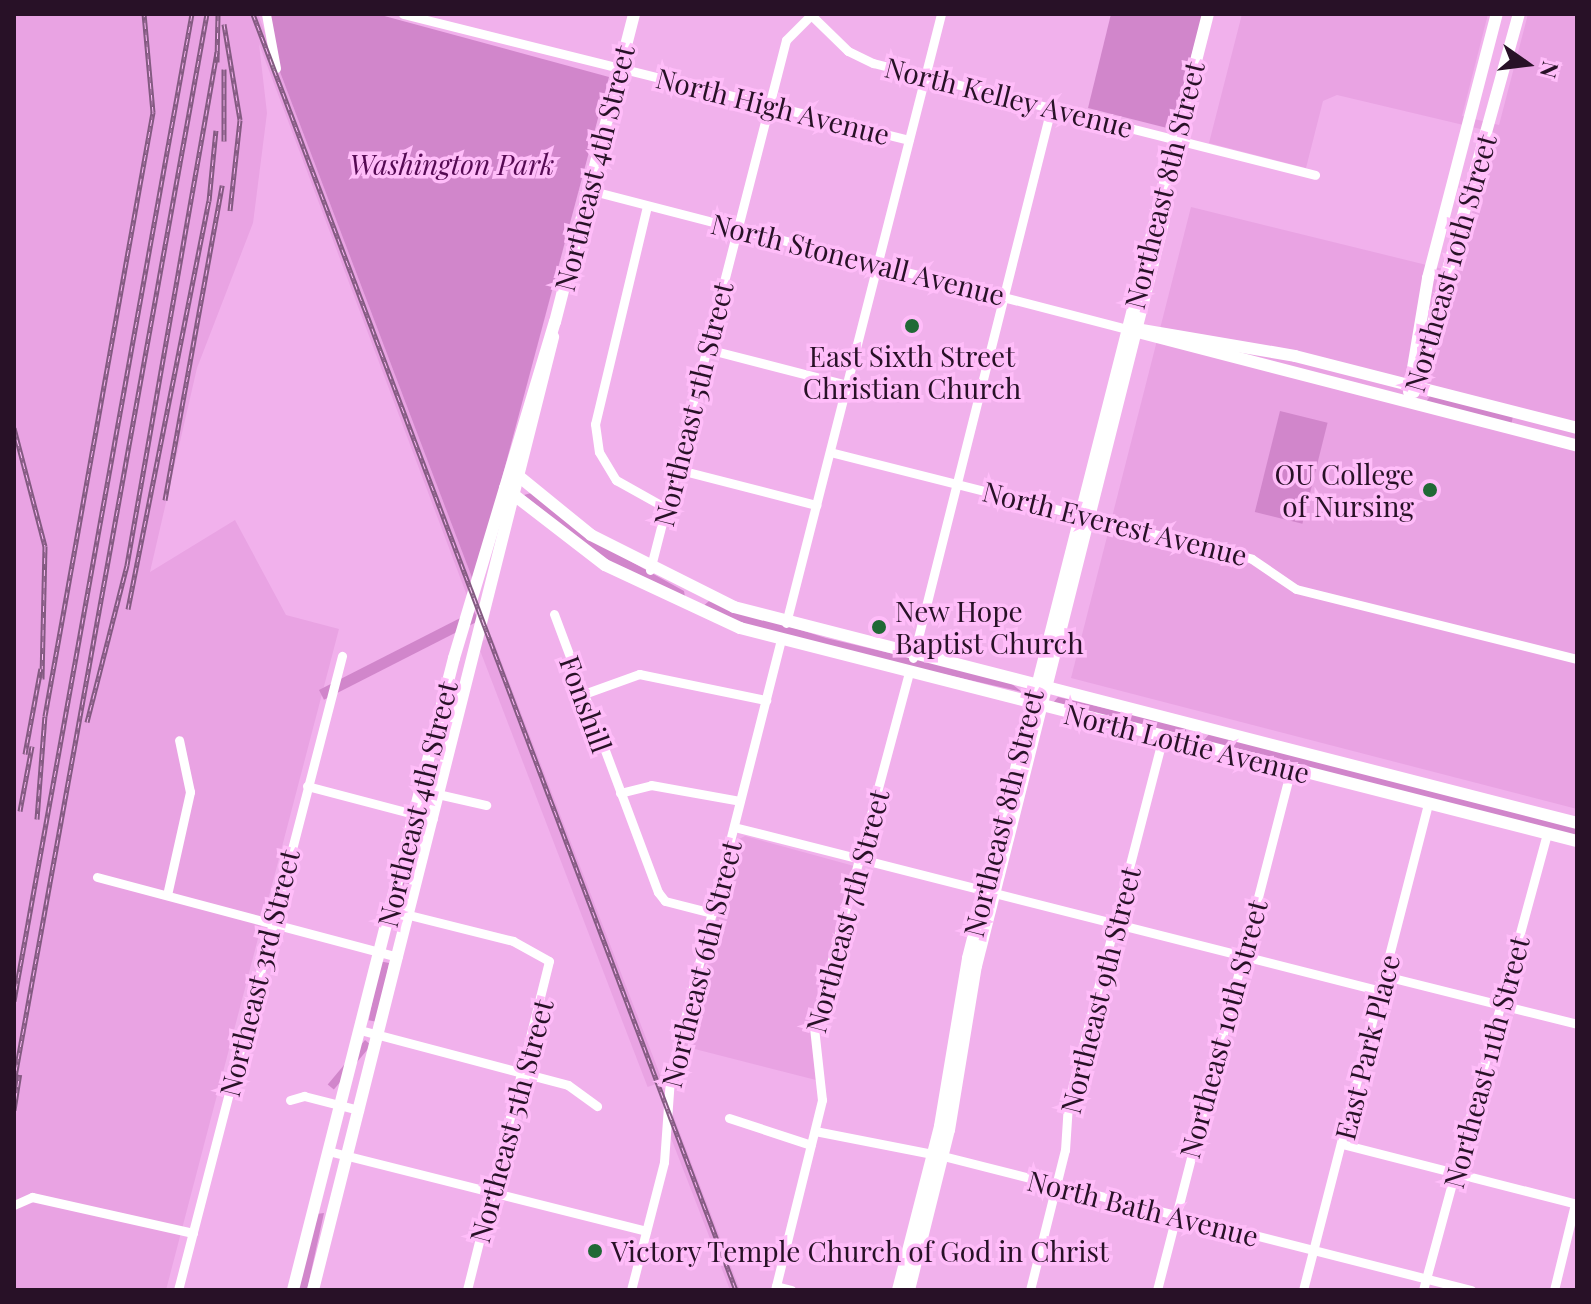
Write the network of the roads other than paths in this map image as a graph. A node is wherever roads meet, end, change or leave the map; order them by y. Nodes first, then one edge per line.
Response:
1 (266, 14) edge
2 (403, 14) edge
3 (634, 14) edge
4 (941, 14) edge
5 (1208, 14) edge
6 (1215, 14) edge
7 (1497, 14) edge
8 (1519, 14) edge
9 (811, 15) edge
10 (276, 68) dead end
11 (620, 68) junction
12 (925, 76) junction
13 (769, 105) junction
14 (1051, 108) junction
15 (909, 140) junction
16 (1180, 141) junction
17 (1315, 175) dead end
18 (589, 190) junction
19 (647, 206) junction
20 (738, 228) junction
21 (877, 265) junction
22 (1004, 297) junction
23 (555, 322) junction
24 (1133, 329) junction
25 (707, 349) junction
26 (847, 385) junction
27 (1413, 386) junction
28 (1409, 404) junction
29 (1577, 428) edge
30 (1577, 446) edge
31 (830, 452) junction
32 (676, 469) junction
33 (511, 470) junction
34 (522, 479) junction
35 (957, 483) junction
36 (505, 488) junction
37 (517, 498) junction
38 (816, 505) junction
39 (666, 508) junction
40 (1084, 516) junction
41 (542, 519) junction
42 (509, 529) junction
43 (650, 570) junction
44 (554, 614) dead end
45 (786, 624) junction
46 (781, 640) junction
47 (342, 656) dead end
48 (913, 658) junction
49 (1577, 659) edge
50 (909, 672) junction
51 (1040, 688) junction
52 (581, 695) junction
53 (766, 700) junction
54 (1036, 704) junction
55 (1163, 736) junction
56 (179, 740) dead end
57 (1291, 769) junction
58 (307, 786) junction
59 (420, 790) junction
60 (620, 793) junction
61 (439, 794) junction
62 (740, 801) junction
63 (1428, 804) junction
64 (486, 805) dead end
65 (414, 814) junction
66 (433, 819) junction
67 (1577, 823) edge
68 (734, 827) junction
69 (1547, 834) junction
70 (1577, 841) edge
71 (861, 859) junction
72 (97, 877) dead end
73 (989, 892) junction
74 (167, 895) junction
75 (389, 910) junction
76 (712, 913) junction
77 (409, 915) junction
78 (271, 923) junction
79 (1115, 923) junction
80 (379, 952) junction
81 (1243, 955) junction
82 (398, 957) junction
83 (1385, 976) junction
84 (1381, 991) junction
85 (1504, 1005) junction
86 (1577, 1024) edge
87 (360, 1030) junction
88 (378, 1035) junction
89 (524, 1074) junction
90 (290, 1100) dead end
91 (340, 1105) junction
92 (597, 1106) dead end
93 (359, 1110) junction
94 (729, 1118) dead end
95 (815, 1131) junction
96 (1342, 1144) junction
97 (811, 1145) junction
98 (328, 1151) junction
99 (347, 1156) junction
100 (938, 1157) junction
101 (1459, 1174) junction
102 (1054, 1186) junction
103 (492, 1192) junction
104 (315, 1202) junction
105 (1576, 1204) edge
106 (14, 1205) edge
107 (334, 1206) junction
108 (1175, 1216) junction
109 (646, 1231) junction
110 (193, 1233) junction
111 (1313, 1252) junction
112 (1424, 1285) edge
113 (775, 1288) edge
114 (178, 1290) edge
115 (293, 1290) edge
116 (313, 1290) edge
117 (467, 1290) edge
118 (631, 1290) edge
119 (791, 1290) edge
120 (898, 1290) edge
121 (909, 1290) edge
122 (1030, 1290) edge
123 (1157, 1290) edge
124 (1303, 1290) edge
125 (1471, 1290) edge
126 (1554, 1290) edge

1 - 10 street
2 - 11 street, North High Avenue
3 - 11 main road, Northeast 4th Street
4 - 12 street
5 - 16 main road, Northeast 8th Street
6 - 16 main road, Northeast 8th Street
7 - 27 main road, Northeast 10th Street
8 - 27 main road, Northeast 10th Street
9 - 12 street, North Kelley Avenue
9 - 13 street, Northeast 5th Street
11 - 13 street, North High Avenue
11 - 18 main road, Northeast 4th Street
12 - 14 street, North Kelley Avenue
12 - 15 street
13 - 15 street, North High Avenue
13 - 20 street, Northeast 5th Street
14 - 16 street, North Kelley Avenue
14 - 22 street
15 - 21 street
16 - 17 street, North Kelley Avenue
16 - 24 main road, Northeast 8th Street
18 - 19 street, North Stonewall Avenue
18 - 23 main road, Northeast 4th Street
19 - 20 street, North Stonewall Avenue
19 - 39 street
20 - 21 street, North Stonewall Avenue
20 - 25 street, Northeast 5th Street
21 - 22 street, North Stonewall Avenue
21 - 26 street
22 - 24 street, North Stonewall Avenue
22 - 35 street
23 - 33 main road, Northeast 4th Street
23 - 34 main road, Northeast 4th Street
24 - 27 main road, North Stonewall Avenue
24 - 28 main road, North Stonewall Avenue
24 - 40 main road, Northeast 8th Street
25 - 26 street
25 - 32 street, Northeast 5th Street
26 - 31 street
27 - 28 main road, Northeast 10th Street
27 - 29 main road, North Stonewall Avenue
28 - 30 main road, North Stonewall Avenue
31 - 35 street, North Everest Avenue
31 - 38 street
32 - 38 street
32 - 39 street, Northeast 5th Street
33 - 34 main road, North Lottie Avenue
33 - 36 main road, Northeast 4th Street
34 - 37 main road, Northeast 4th Street
34 - 43 main road, North Lottie Avenue
35 - 40 street, North Everest Avenue
35 - 48 street
36 - 37 main road, North Lottie Avenue
36 - 59 main road, Northeast 4th Street
37 - 41 main road, North Lottie Avenue
37 - 42 main road, Northeast 4th Street
38 - 45 street
39 - 43 street, Northeast 5th Street
40 - 49 street, North Everest Avenue
40 - 51 main road, Northeast 8th Street
41 - 42 main road
41 - 46 main road, North Lottie Avenue
42 - 61 main road, Northeast 4th Street
43 - 45 main road, North Lottie Avenue
44 - 52 street, Fonshill
45 - 48 main road, North Lottie Avenue
46 - 50 main road, North Lottie Avenue
46 - 53 street, Northeast 6th Street
47 - 58 street, Northeast 3rd Street
48 - 51 main road, North Lottie Avenue
50 - 54 main road, North Lottie Avenue
50 - 71 street, Northeast 7th Street
51 - 54 main road, Northeast 8th Street
51 - 67 main road, North Lottie Avenue
52 - 53 street
52 - 60 street, Fonshill
53 - 62 street, Northeast 6th Street
54 - 55 main road, North Lottie Avenue
54 - 73 main road, Northeast 8th Street
55 - 57 main road, North Lottie Avenue
55 - 79 street, Northeast 9th Street
56 - 74 street
57 - 63 main road, North Lottie Avenue
57 - 81 street, Northeast 10th Street
58 - 65 street
58 - 78 street, Northeast 3rd Street
59 - 61 street
59 - 65 main road, Northeast 4th Street
60 - 62 street
60 - 76 street
61 - 64 street
61 - 66 main road, Northeast 4th Street
62 - 68 street, Northeast 6th Street
63 - 69 main road, North Lottie Avenue
63 - 83 street, East Park Place
65 - 66 street
65 - 75 main road, Northeast 4th Street
66 - 77 main road, Northeast 4th Street
68 - 71 street
68 - 76 street, Northeast 6th Street
69 - 70 main road, North Lottie Avenue
69 - 85 street, Northeast 11th Street
71 - 73 street
71 - 95 street, Northeast 7th Street
72 - 74 street
73 - 79 street
73 - 100 main road, Northeast 8th Street
74 - 78 street
75 - 77 street
75 - 80 main road, Northeast 4th Street
76 - 109 street, Northeast 6th Street
77 - 82 main road, Northeast 4th Street
77 - 89 street, Northeast 5th Street
78 - 80 street
78 - 110 street, Northeast 3rd Street
79 - 81 street
79 - 102 street, Northeast 9th Street
80 - 82 street
80 - 87 main road, Northeast 4th Street
81 - 84 street
81 - 108 street, Northeast 10th Street
82 - 88 main road, Northeast 4th Street
83 - 84 street, East Park Place
83 - 85 street
84 - 96 street, East Park Place
85 - 86 street
85 - 101 street, Northeast 11th Street
87 - 88 street
87 - 91 main road, Northeast 4th Street
88 - 89 street
88 - 93 main road, Northeast 4th Street
89 - 92 street
89 - 103 street, Northeast 5th Street
90 - 91 street
91 - 93 street
91 - 98 main road, Northeast 4th Street
93 - 99 main road, Northeast 4th Street
94 - 97 street
95 - 97 street, Northeast 7th Street
95 - 100 street, North Bath Avenue
96 - 101 street
96 - 111 street, East Park Place
97 - 113 street, Northeast 7th Street
98 - 99 street
98 - 104 main road, Northeast 4th Street
99 - 103 street
99 - 107 main road, Northeast 4th Street
100 - 102 street, North Bath Avenue
100 - 120 main road, Northeast 8th Street
100 - 121 main road, Northeast 8th Street
101 - 105 street
101 - 112 street, Northeast 11th Street
102 - 108 street, North Bath Avenue
102 - 122 street, Northeast 9th Street
103 - 109 street
103 - 117 street, Northeast 5th Street
104 - 107 main road
104 - 115 main road, Northeast 4th Street
105 - 126 street
106 - 110 street
107 - 116 main road, Northeast 4th Street
108 - 111 street, North Bath Avenue
108 - 123 street, Northeast 10th Street
109 - 118 street, Northeast 6th Street
110 - 114 street, Northeast 3rd Street
111 - 112 street, North Bath Avenue
111 - 124 street, East Park Place
112 - 125 street, North Bath Avenue
113 - 119 street

